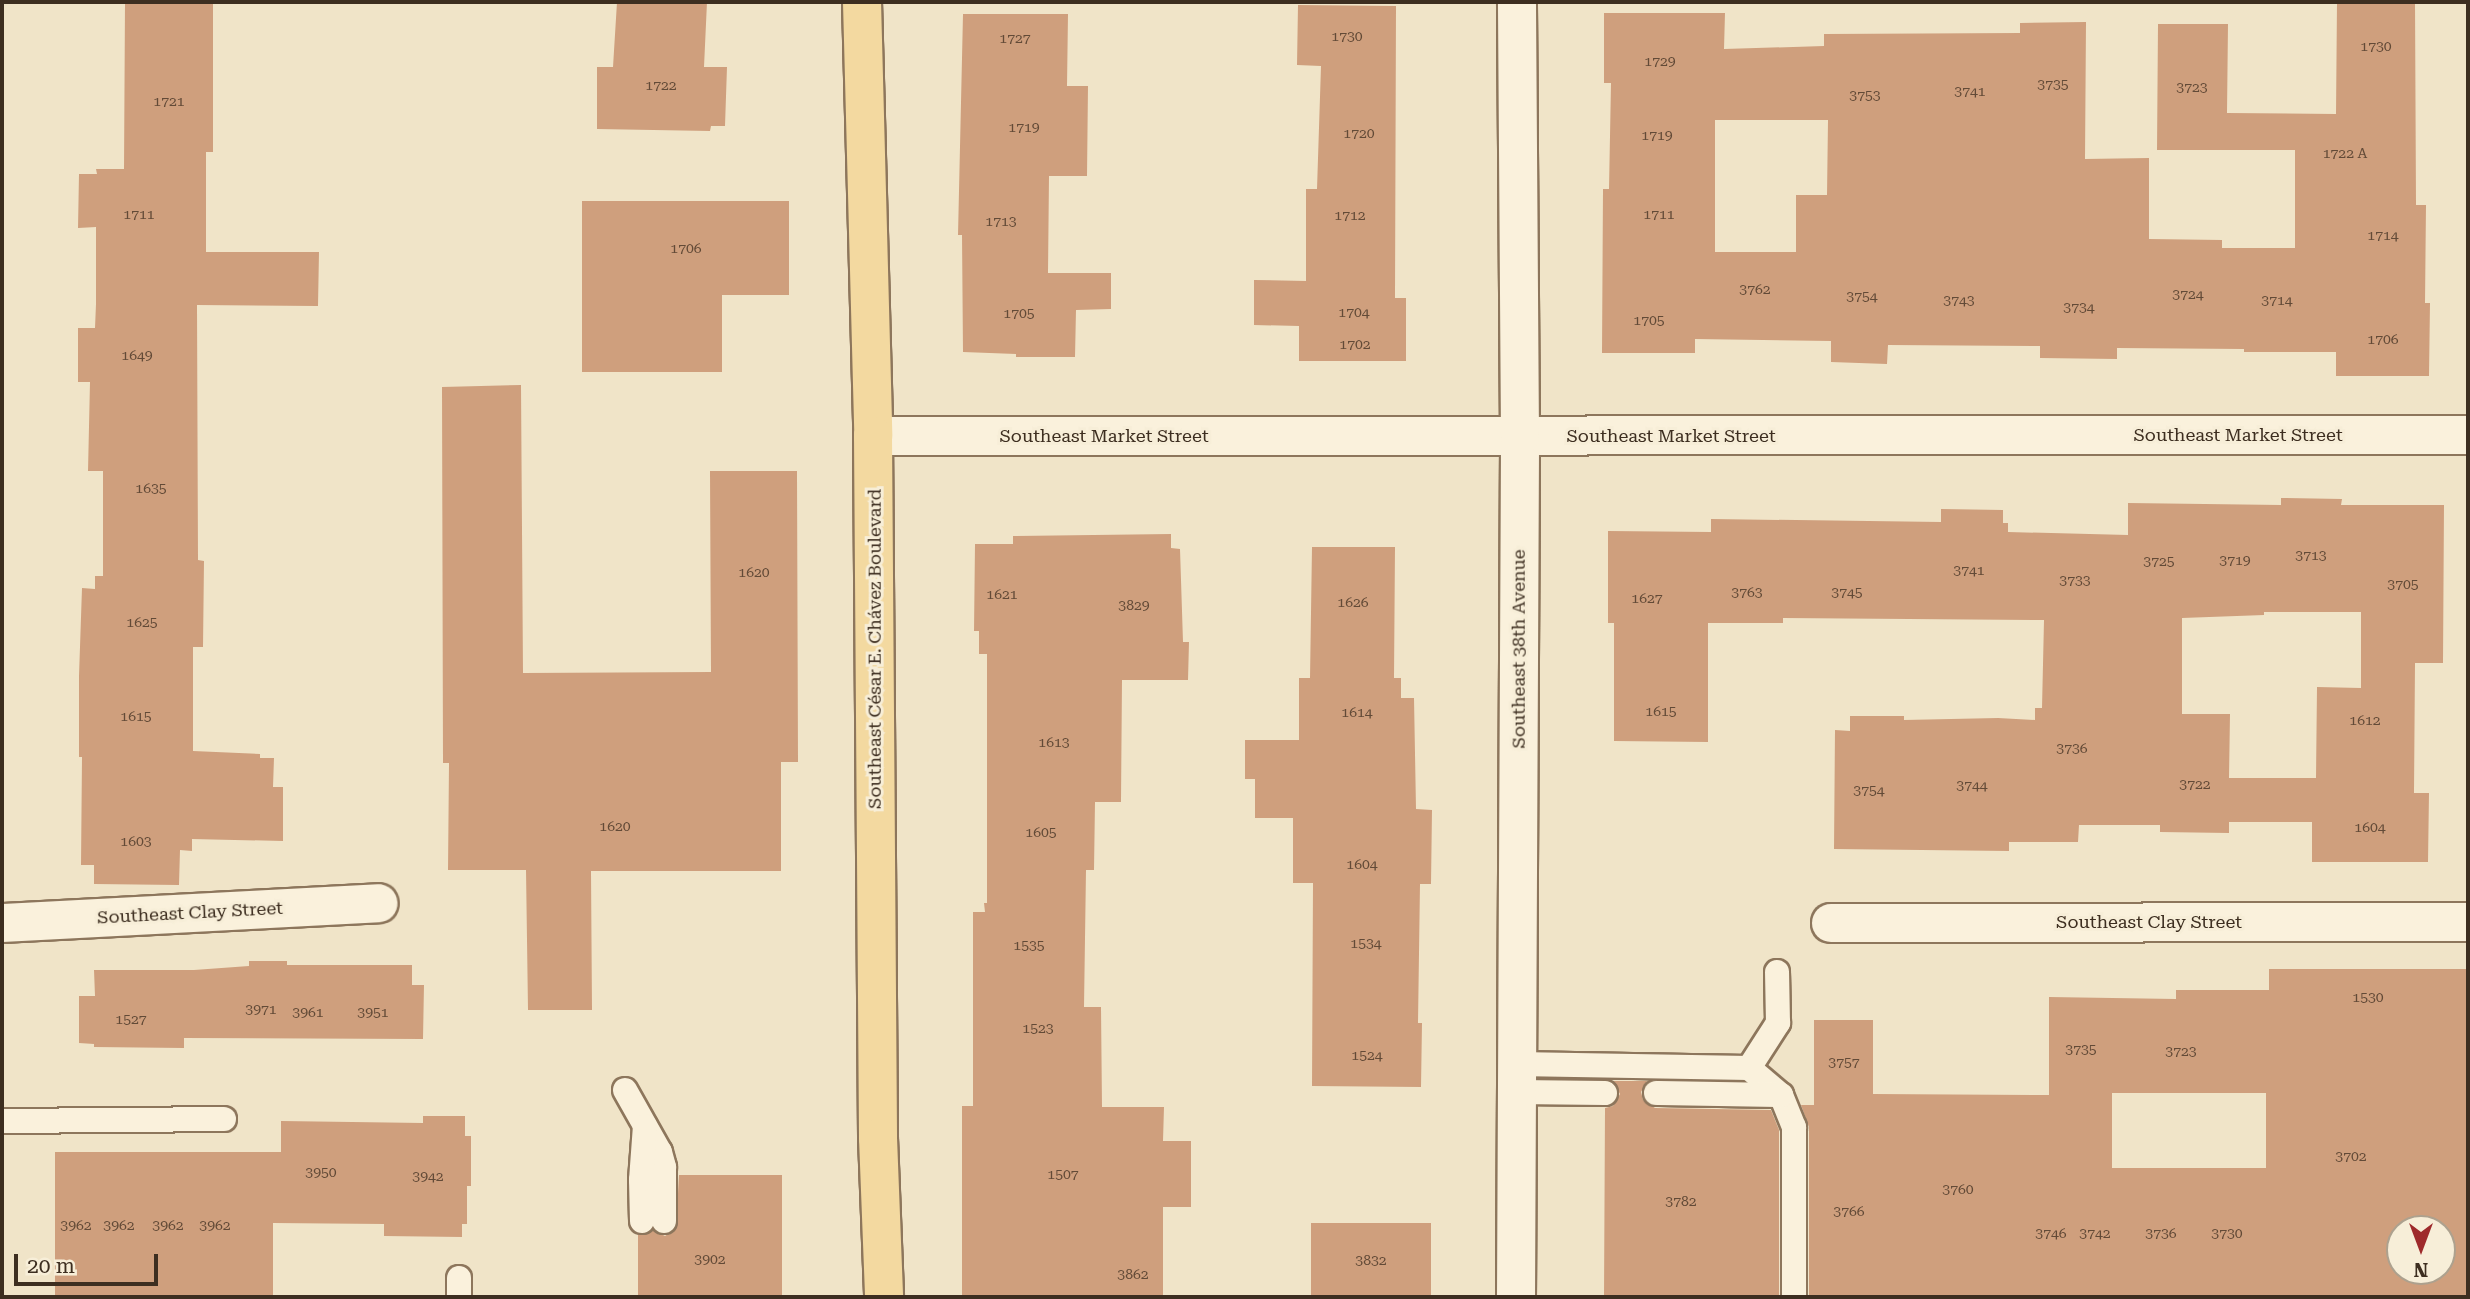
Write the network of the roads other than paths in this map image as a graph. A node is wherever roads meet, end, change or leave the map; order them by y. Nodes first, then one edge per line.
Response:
1 (862, 2) edge
2 (1517, 2) edge
3 (2468, 435) edge
4 (873, 436) junction
5 (1520, 436) junction
6 (378, 903) dead end
7 (2468, 922) edge
8 (2, 923) edge
9 (1831, 923) dead end
10 (1777, 972) dead end
11 (1749, 1068) junction
12 (1517, 1078) junction
13 (625, 1090) dead end
14 (1605, 1093) dead end
15 (1656, 1093) dead end
16 (1781, 1095) junction
17 (224, 1119) dead end
18 (2, 1121) edge
19 (653, 1221) dead end
20 (884, 1297) edge
21 (1516, 1297) edge
22 (1794, 1297) edge

1 - 4 main road, Southeast César E. Chávez Boulevard
2 - 5 street, Southeast 38th Avenue
3 - 5 street, Southeast Market Street
4 - 5 street, Southeast Market Street
4 - 20 main road, Southeast César E. Chávez Boulevard
5 - 12 street, Southeast 38th Avenue
6 - 8 street, Southeast Clay Street
7 - 9 street, Southeast Clay Street
10 - 11 lane
11 - 12 lane
11 - 16 lane
12 - 14 lane
12 - 21 street, Southeast 38th Avenue
13 - 19 lane
15 - 16 lane
16 - 22 lane
17 - 18 lane

